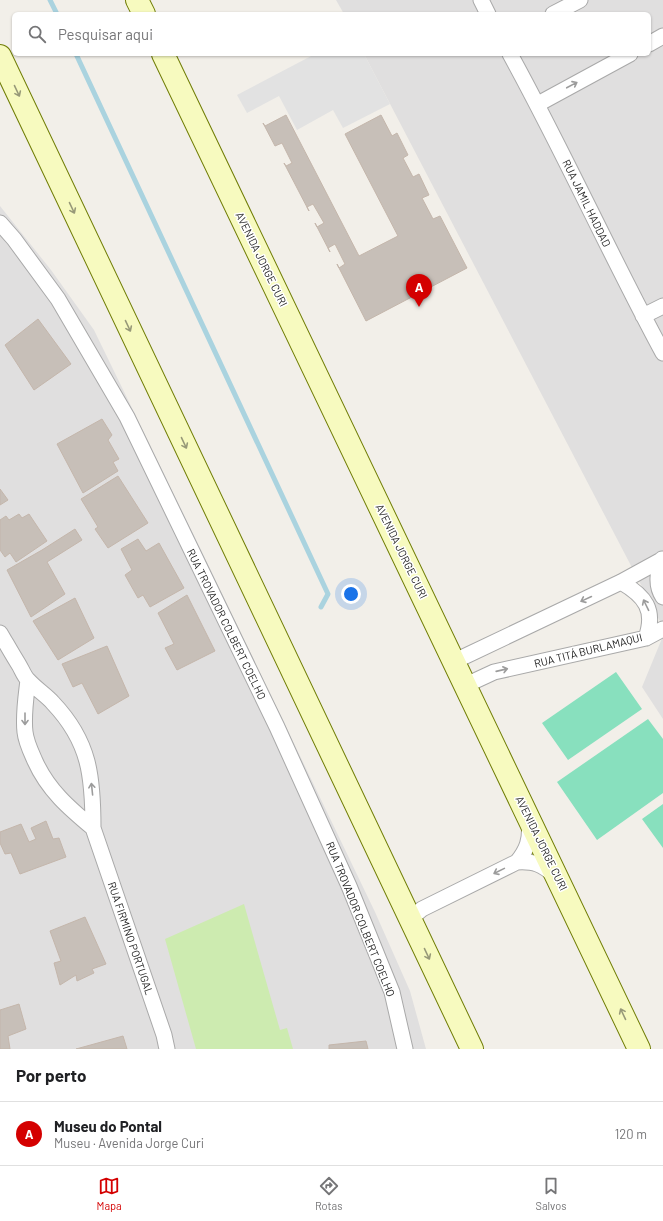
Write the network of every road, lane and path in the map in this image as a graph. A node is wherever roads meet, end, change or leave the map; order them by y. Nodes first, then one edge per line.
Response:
1 (137, 0) edge
2 (481, 0) edge
3 (580, 0) edge
4 (143, 12) edge
5 (487, 12) edge
6 (557, 12) edge
7 (663, 36) edge
8 (651, 43) edge
9 (0, 56) edge
10 (164, 56) edge
11 (511, 56) edge
12 (626, 56) edge
13 (538, 104) junction
14 (0, 223) edge
15 (663, 306) edge
16 (643, 316) junction
17 (663, 353) edge
18 (663, 559) edge
19 (621, 582) junction
20 (663, 597) edge
21 (663, 629) edge
22 (0, 633) edge
23 (646, 638) junction
24 (454, 661) junction
25 (28, 680) junction
26 (466, 685) junction
27 (528, 814) junction
28 (93, 828) junction
29 (516, 862) junction
30 (559, 879) junction
31 (410, 919) junction
32 (167, 1049) edge
33 (405, 1049) edge
34 (472, 1049) edge
35 (639, 1049) edge

1 - 4 street
2 - 5 street
3 - 6 street
7 - 8 street
9 -> 31 street
10 - 24 street, AVENIDA JORGE CURI
11 - 13 street, RUA JAMIL HADDAD
13 -> 12 street
13 - 16 street, RUA JAMIL HADDAD
14 - 33 street, RUA TROVADOR COLBERT COELHO
15 - 16 street
16 - 17 street, RUA JAMIL HADDAD
18 - 19 street
18 - 20 street
23 -> 19 street, RUA TITÁ BURLAMAQUI
19 -> 24 street
21 - 23 street
22 - 25 street, RUA FIRMINO PORTUGAL
26 -> 23 street, RUA TITÁ BURLAMAQUI
24 - 26 street, AVENIDA JORGE CURI
28 -> 25 street, RUA FIRMINO PORTUGAL
25 -> 28 street
26 - 27 street, AVENIDA JORGE CURI
27 - 29 street
27 - 30 street, AVENIDA JORGE CURI
28 - 32 street, RUA FIRMINO PORTUGAL
29 - 30 street
29 -> 31 street
35 -> 30 street, AVENIDA JORGE CURI
31 -> 34 street

